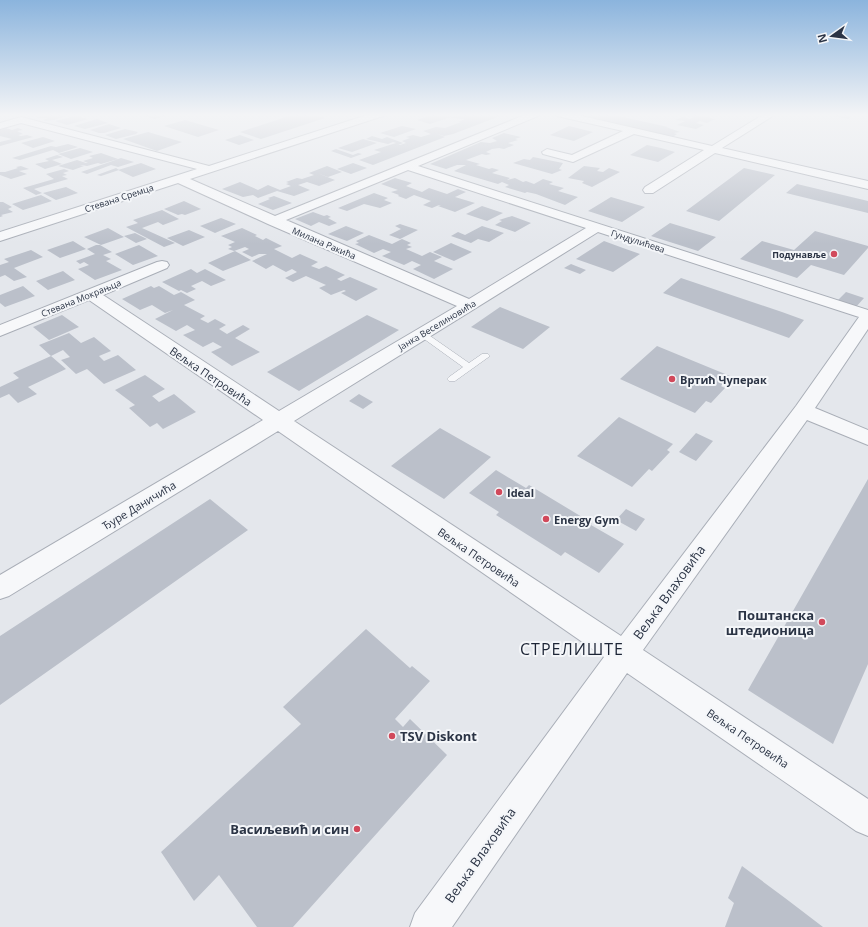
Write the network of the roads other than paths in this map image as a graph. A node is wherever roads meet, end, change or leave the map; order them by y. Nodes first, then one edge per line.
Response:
1 (164, 157) edge
2 (246, 157) edge
3 (429, 157) edge
4 (567, 157) edge
5 (577, 157) edge
6 (701, 157) edge
7 (744, 157) edge
8 (408, 166) junction
9 (209, 169) junction
10 (179, 179) junction
11 (868, 185) edge
12 (649, 190) dead end
13 (273, 221) junction
14 (595, 228) junction
15 (0, 237) edge
16 (162, 265) dead end
17 (91, 294) junction
18 (470, 305) junction
19 (868, 316) edge
20 (0, 331) edge
21 (423, 334) junction
22 (485, 356) dead end
23 (469, 367) junction
24 (452, 379) dead end
25 (803, 411) junction
26 (278, 421) junction
27 (868, 438) edge
28 (0, 588) edge
29 (623, 655) junction
30 (868, 819) edge
31 (429, 927) edge

1 - 9 street
2 - 9 street, Стевана Сремца
3 - 8 street
4 - 5 street
6 - 12 street
7 - 11 street
8 - 13 street
8 - 14 street, Гундулићева
9 - 10 street, Стевана Сремца
10 - 13 street, Милана Ракића
10 - 15 street, Стевана Сремца
13 - 18 street, Милана Ракића
14 - 18 street, Јанка Веселиновића
14 - 19 street, Гундулићева
16 - 17 street, Стевана Мокрањца
17 - 20 street, Стевана Мокрањца
17 - 26 street, Вељка Петровића
18 - 21 street, Јанка Веселиновића
19 - 25 street, Вељка Влаховића
21 - 23 lane
21 - 26 street, Јанка Веселиновића
22 - 23 lane
23 - 24 lane
25 - 27 street
25 - 29 street, Вељка Влаховића
26 - 28 street, Ђуре Даничића
26 - 29 street, Вељка Петровића
29 - 30 street, Вељка Петровића
29 - 31 street, Вељка Влаховића

